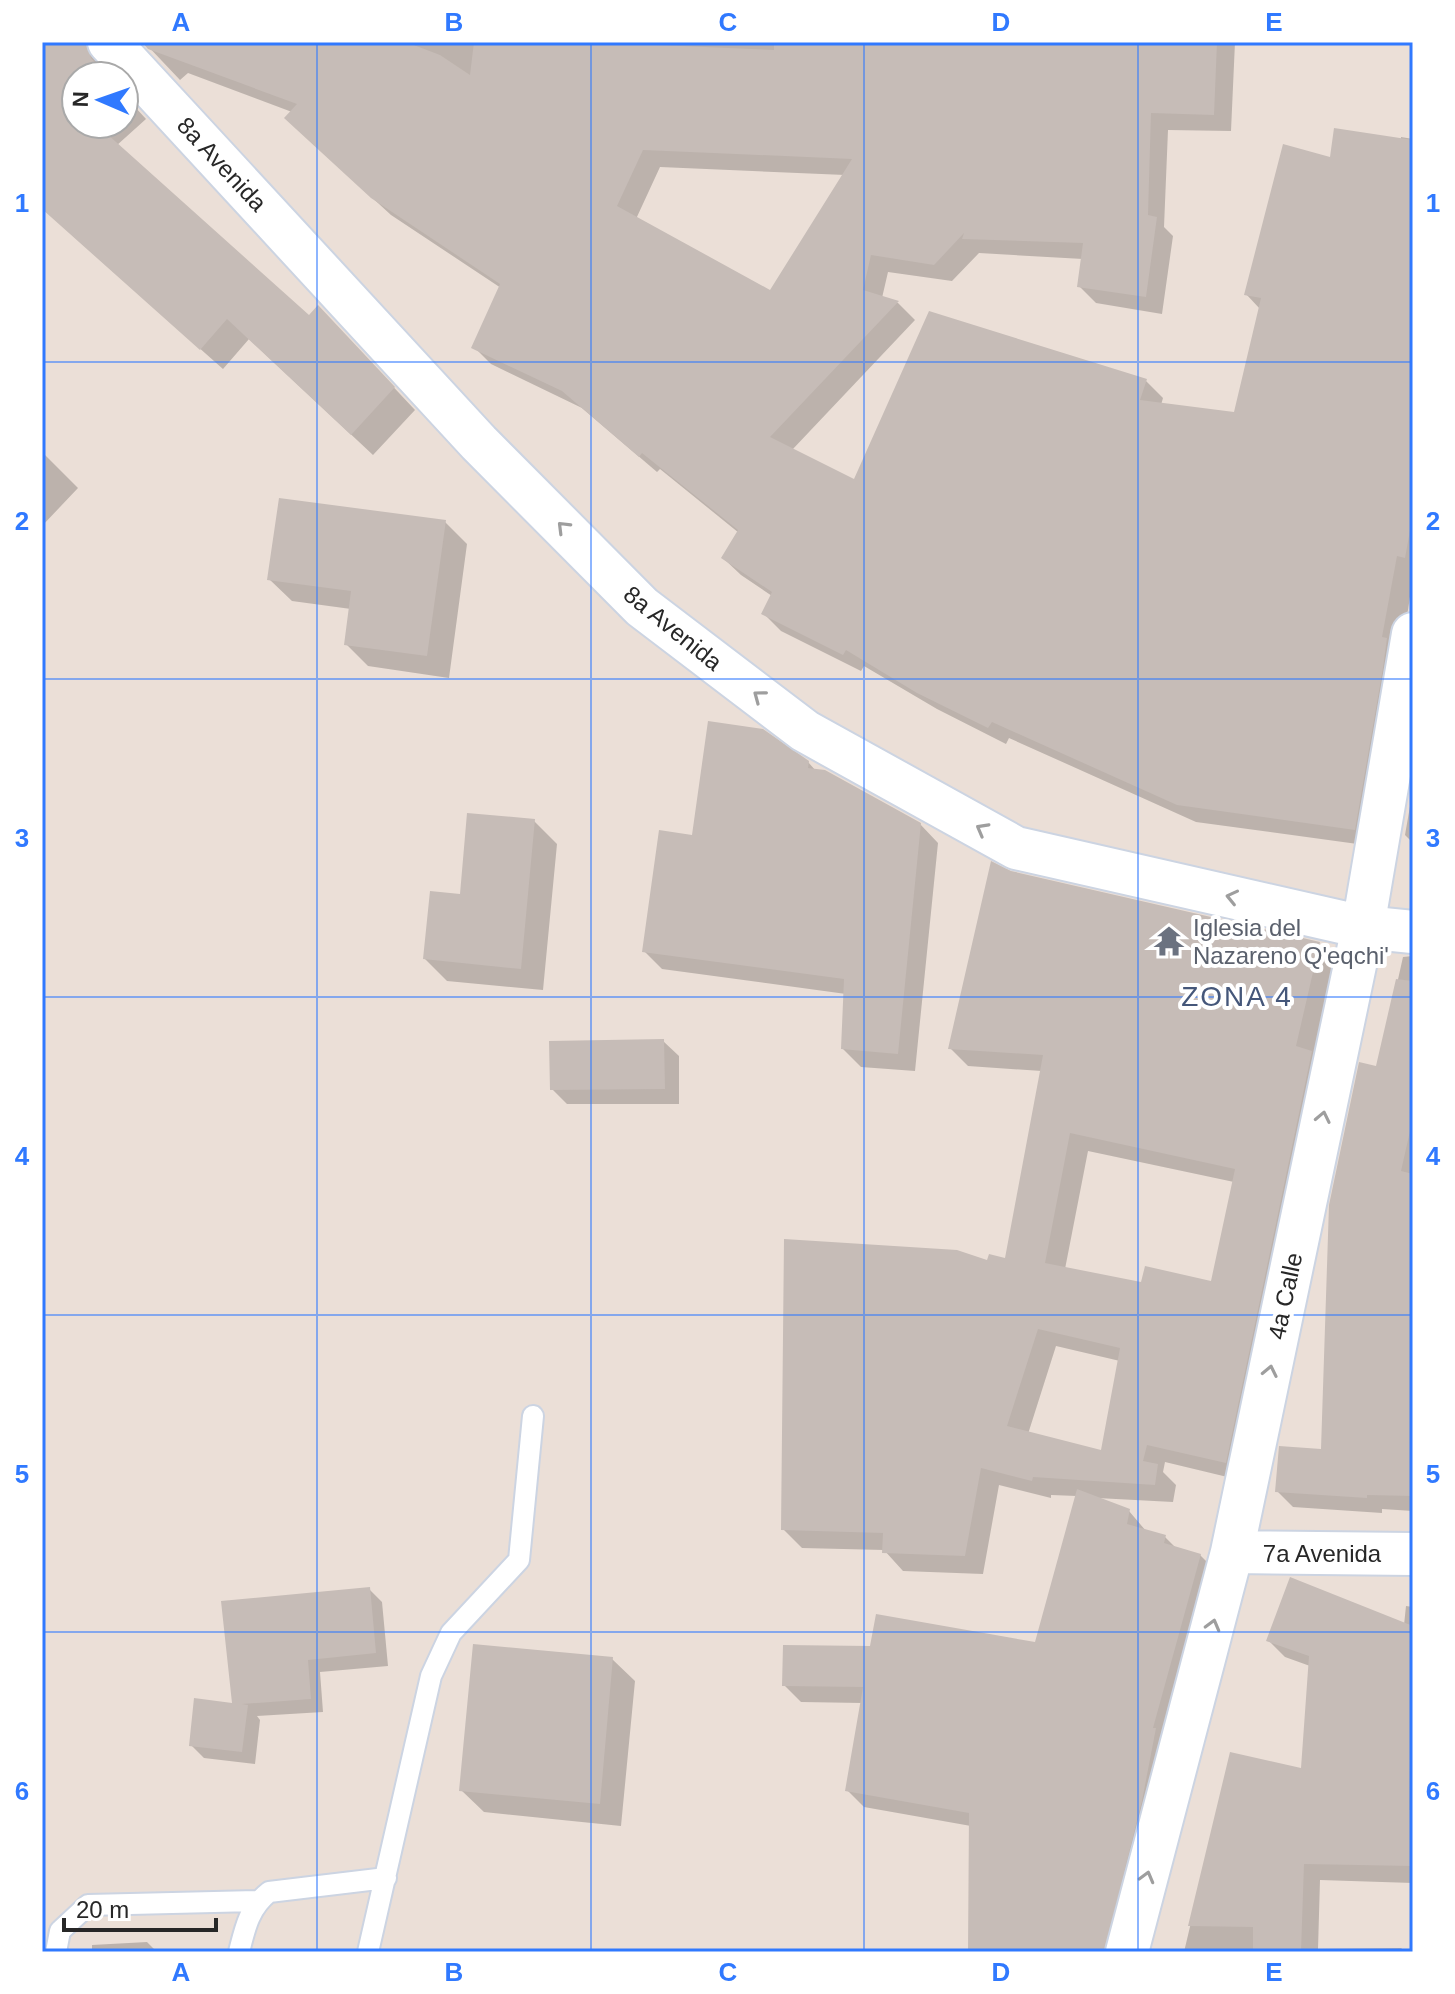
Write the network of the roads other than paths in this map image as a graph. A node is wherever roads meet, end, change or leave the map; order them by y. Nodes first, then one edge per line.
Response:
1 (109, 42) edge
2 (1413, 634) edge
3 (1363, 927) junction
4 (1413, 932) edge
5 (533, 1416) dead end
6 (1232, 1552) junction
7 (1413, 1554) edge
8 (386, 1878) junction
9 (257, 1901) junction
10 (56, 1952) edge
11 (239, 1952) edge
12 (368, 1952) edge
13 (1127, 1952) edge

3 -> 1 street, 8a Avenida
2 - 3 street, 4a Calle
3 - 4 street, 8a Avenida
6 -> 3 street, 4a Calle
5 - 8 lane
6 - 7 street, 7a Avenida
13 -> 6 street, 4a Calle
8 - 9 lane
8 - 12 lane
9 - 10 lane
9 - 11 lane

